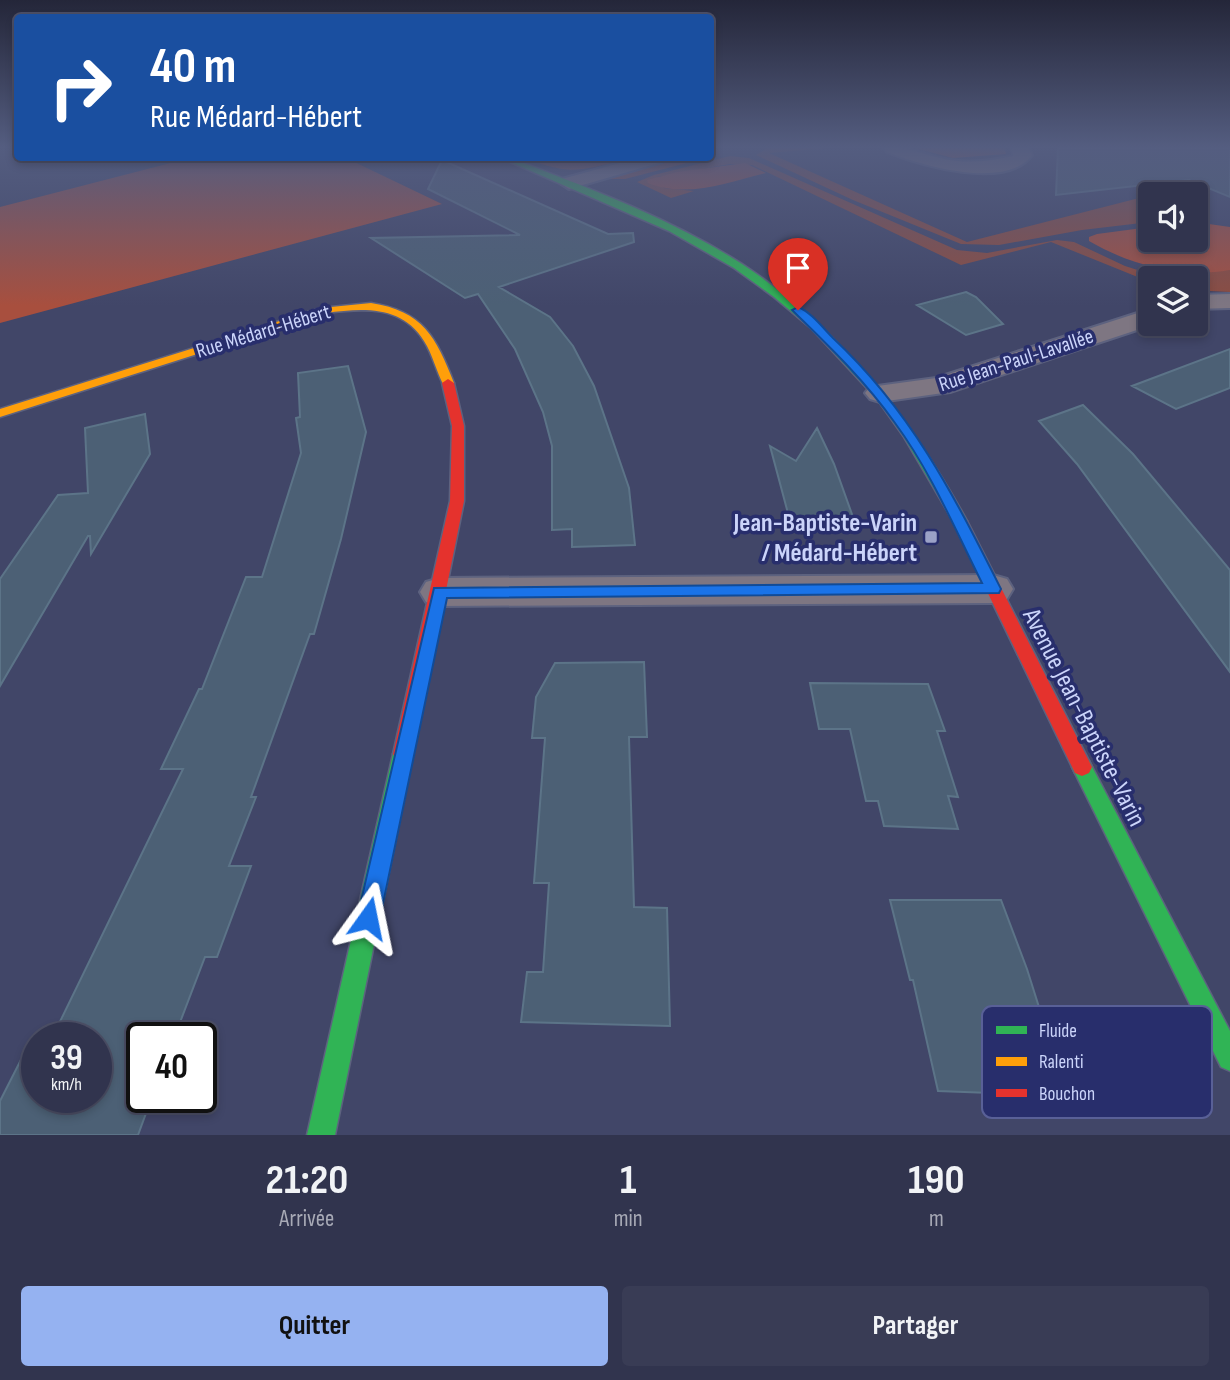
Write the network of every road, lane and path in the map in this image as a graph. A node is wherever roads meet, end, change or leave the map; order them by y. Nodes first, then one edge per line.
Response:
1 (610, 201) edge
2 (1230, 301) edge
3 (1208, 302) edge
4 (1138, 321) edge
5 (880, 393) junction
6 (0, 412) edge
7 (993, 589) junction
8 (440, 592) junction
9 (1204, 1006) edge
10 (1212, 1022) edge
11 (1230, 1058) edge
12 (321, 1135) edge

1 - 5 street, Avenue Jean-Baptiste-Varin
2 - 3 street
4 - 5 street, Rue Jean-Paul-Lavallée
5 - 7 street, Avenue Jean-Baptiste-Varin
6 - 8 street, Rue Médard-Hébert
7 - 8 street
7 - 9 street, Avenue Jean-Baptiste-Varin
8 - 12 street, Rue Médard-Hébert
10 - 11 street, Avenue Jean-Baptiste-Varin

